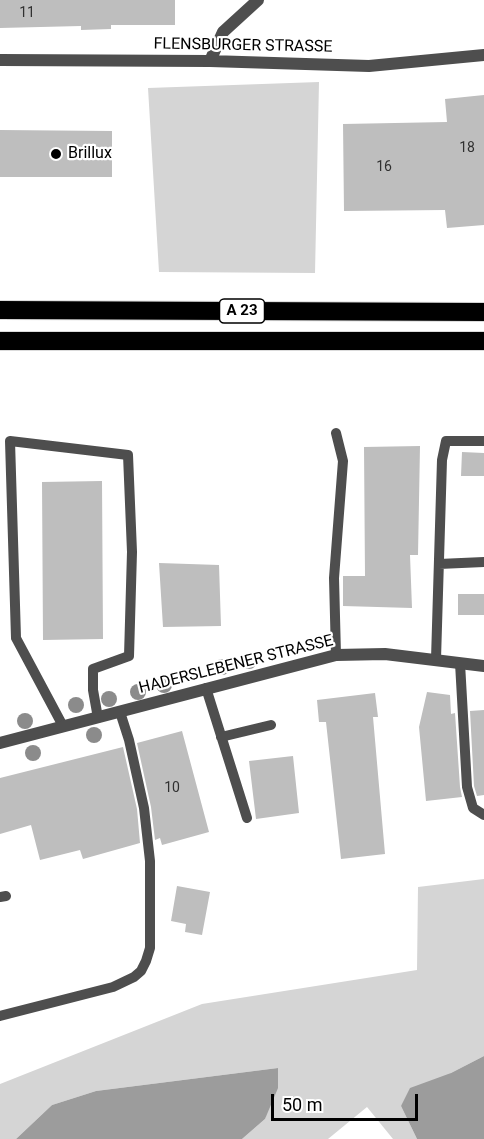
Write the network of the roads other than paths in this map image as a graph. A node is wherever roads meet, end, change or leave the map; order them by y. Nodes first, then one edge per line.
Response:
1 (258, 0) edge
2 (484, 55) edge
3 (0, 60) edge
4 (210, 61) junction
5 (0, 310) edge
6 (484, 312) edge
7 (484, 340) edge
8 (0, 341) edge
9 (336, 433) dead end
10 (484, 441) edge
11 (484, 561) edge
12 (439, 564) junction
13 (336, 655) junction
14 (436, 659) junction
15 (460, 663) junction
16 (484, 666) edge
17 (206, 688) junction
18 (120, 712) junction
19 (98, 718) junction
20 (271, 725) dead end
21 (63, 726) junction
22 (221, 737) junction
23 (0, 742) edge
24 (484, 815) edge
25 (247, 818) dead end
26 (0, 1016) edge

1 - 4 street
2 - 4 street, FLENSBURGER STRASSE
3 - 4 street, FLENSBURGER STRASSE
5 - 6 highway, A 23
7 - 8 highway, A 23
9 - 13 lane
10 - 12 lane
11 - 12 lane
12 - 14 lane
13 - 14 street, HADERSLEBENER STRASSE
13 - 17 street, HADERSLEBENER STRASSE
14 - 15 street, HADERSLEBENER STRASSE
15 - 16 street, HADERSLEBENER STRASSE
15 - 24 lane
17 - 18 street, HADERSLEBENER STRASSE
17 - 22 lane
18 - 19 street, HADERSLEBENER STRASSE
18 - 26 lane
19 - 21 street, HADERSLEBENER STRASSE
19 - 21 lane
20 - 22 lane
21 - 23 street, HADERSLEBENER STRASSE
22 - 25 lane

